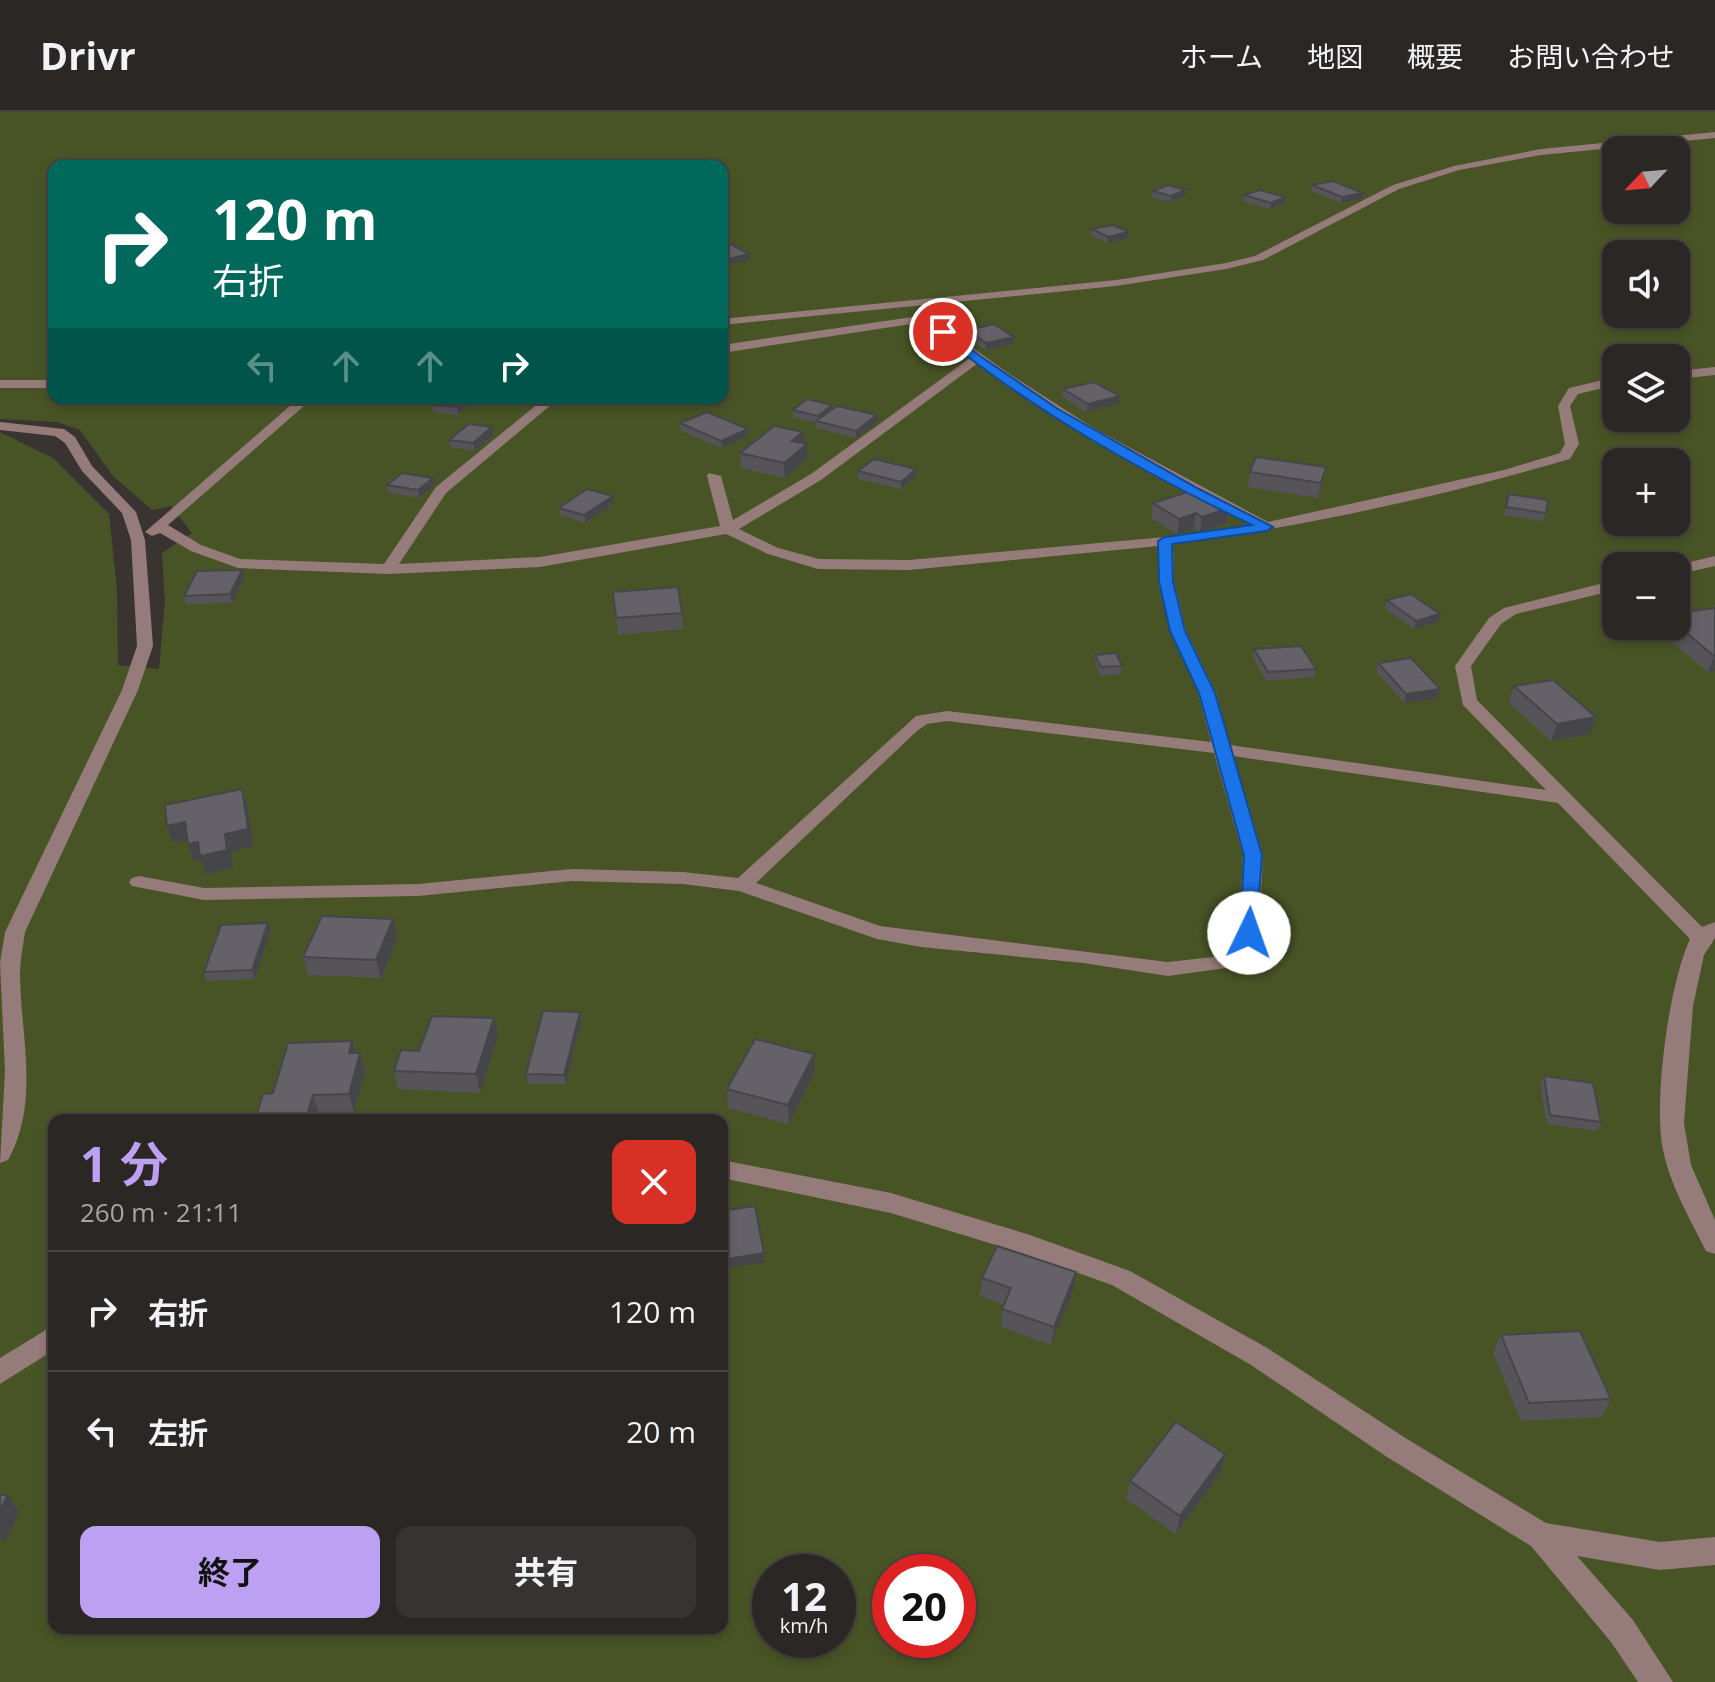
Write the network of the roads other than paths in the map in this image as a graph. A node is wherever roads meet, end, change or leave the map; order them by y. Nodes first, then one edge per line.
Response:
1 (1715, 135) edge
2 (728, 321) edge
3 (728, 348) edge
4 (976, 359) junction
5 (1715, 371) edge
6 (1690, 374) edge
7 (0, 384) edge
8 (48, 384) edge
9 (1602, 384) edge
10 (300, 404) edge
11 (546, 404) edge
12 (0, 426) edge
13 (714, 476) dead end
14 (161, 527) junction
15 (1266, 527) junction
16 (728, 529) junction
17 (138, 540) junction
18 (1165, 541) junction
19 (1715, 561) edge
20 (1690, 567) edge
21 (388, 569) junction
22 (1602, 588) edge
23 (1222, 749) junction
24 (1562, 798) junction
25 (139, 882) dead end
26 (742, 885) junction
27 (1708, 934) edge
28 (7, 1048) edge
29 (0, 1154) edge
30 (728, 1170) edge
31 (1715, 1244) edge
32 (48, 1340) edge
33 (0, 1372) edge
34 (1541, 1536) junction
35 (1715, 1551) edge
36 (1657, 1682) edge

1 - 2 street
3 - 4 street
4 - 15 street
4 - 16 street
5 - 6 street
7 - 8 street
9 - 15 street
10 - 14 street
11 - 21 street
12 - 17 street
13 - 16 street
14 - 17 street
14 - 21 street
15 - 18 street
16 - 18 street
16 - 21 street
17 - 28 street
18 - 23 street
19 - 20 street
22 - 24 street
23 - 24 street
23 - 26 street
23 - 26 street
24 - 27 street
25 - 26 street
27 - 31 street
28 - 29 street
30 - 34 street
32 - 33 street
34 - 35 street
34 - 36 street

